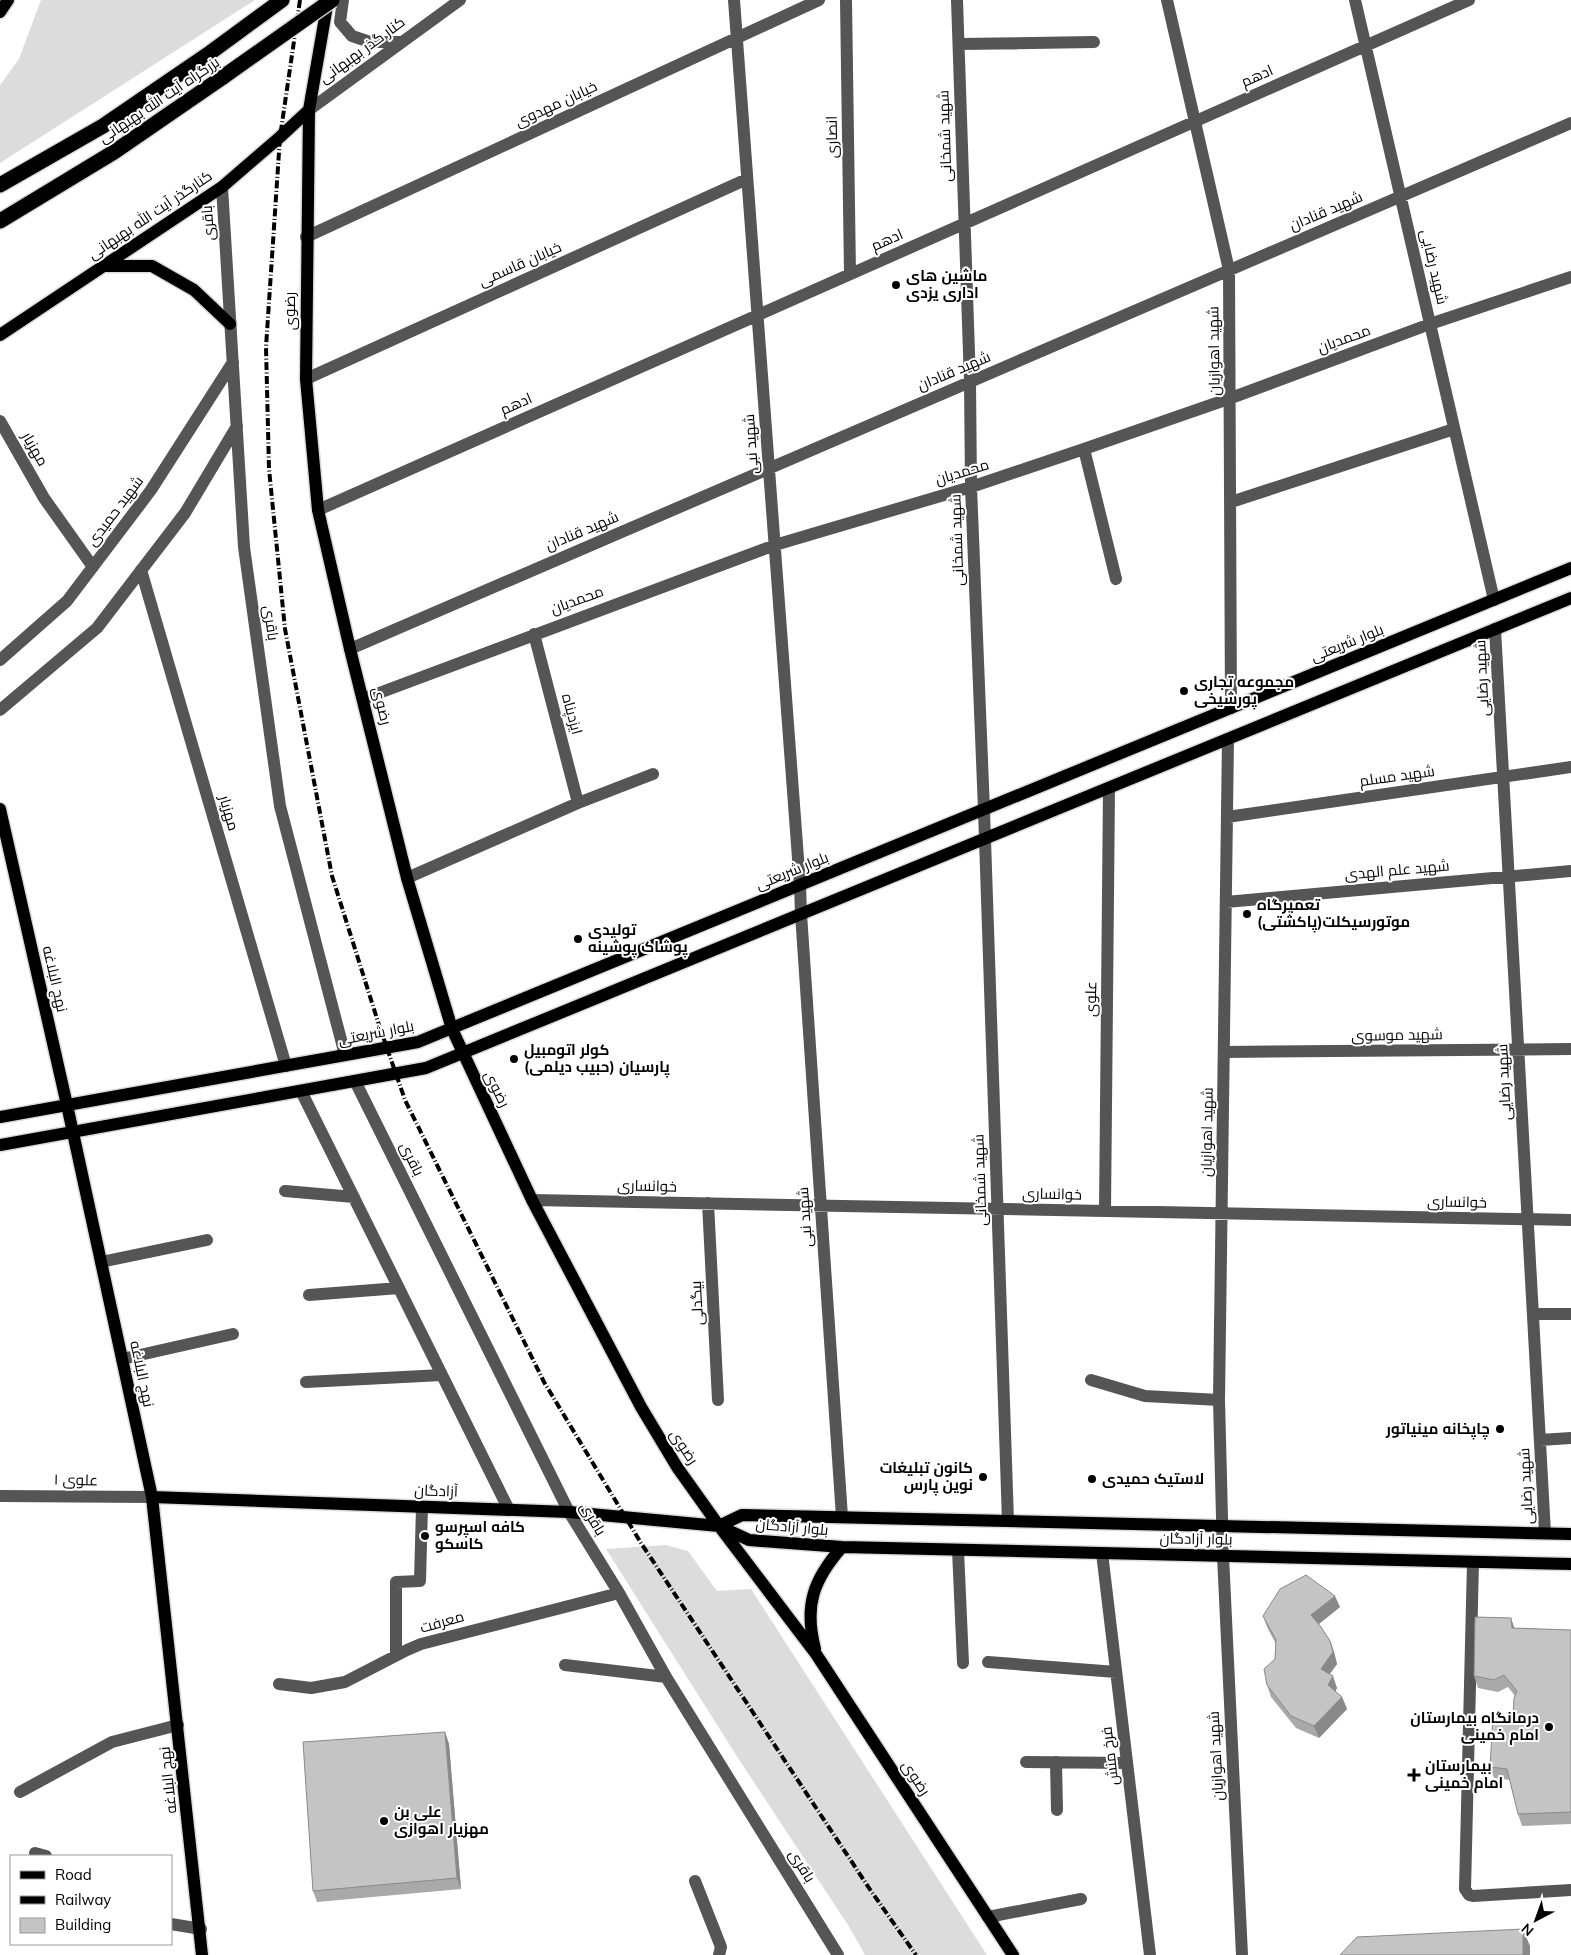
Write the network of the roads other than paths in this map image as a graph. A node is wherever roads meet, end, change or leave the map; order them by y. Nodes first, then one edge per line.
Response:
1 (8, 0) edge
2 (282, 0) edge
3 (328, 0) edge
4 (332, 0) edge
5 (343, 0) edge
6 (460, 0) edge
7 (734, 0) edge
8 (819, 0) edge
9 (846, 0) edge
10 (957, 0) edge
11 (1167, 0) edge
12 (1355, 0) edge
13 (1469, 0) edge
14 (0, 12) edge
15 (736, 38) junction
16 (401, 42) junction
17 (1094, 42) dead end
18 (959, 44) junction
19 (1366, 46) junction
20 (308, 110) junction
21 (1195, 121) junction
22 (1571, 123) edge
23 (747, 179) junction
24 (0, 185) edge
25 (222, 187) junction
26 (1400, 196) junction
27 (0, 221) edge
28 (965, 223) junction
29 (306, 237) junction
30 (103, 266) junction
31 (1229, 270) junction
32 (850, 274) junction
33 (1571, 277) edge
34 (757, 315) junction
35 (26, 317) junction
36 (230, 324) junction
37 (1430, 324) junction
38 (0, 327) edge
39 (0, 335) edge
40 (233, 362) junction
41 (306, 379) junction
42 (970, 382) junction
43 (1231, 398) junction
44 (0, 421) edge
45 (237, 426) junction
46 (1454, 429) junction
47 (1084, 449) junction
48 (769, 468) junction
49 (971, 487) junction
50 (1230, 502) junction
51 (318, 510) junction
52 (775, 545) junction
53 (93, 567) junction
54 (1571, 568) edge
55 (140, 570) junction
56 (1116, 579) dead end
57 (1571, 598) edge
58 (1494, 600) junction
59 (1495, 629) junction
60 (534, 634) junction
61 (350, 649) junction
62 (0, 660) edge
63 (363, 699) junction
64 (1231, 708) junction
65 (0, 710) edge
66 (1228, 738) junction
67 (1571, 767) edge
68 (653, 774) dead end
69 (1503, 776) junction
70 (1109, 788) junction
71 (578, 803) junction
72 (0, 809) edge
73 (984, 810) junction
74 (1227, 817) junction
75 (985, 839) junction
76 (1571, 871) edge
77 (1509, 877) junction
78 (407, 878) junction
79 (800, 886) junction
80 (1226, 902) junction
81 (801, 914) junction
82 (452, 1029) junction
83 (1571, 1049) edge
84 (1518, 1050) junction
85 (1224, 1052) junction
86 (462, 1054) junction
87 (345, 1056) junction
88 (286, 1066) junction
89 (355, 1081) junction
90 (301, 1091) junction
91 (67, 1105) junction
92 (0, 1117) edge
93 (73, 1132) junction
94 (0, 1145) edge
95 (285, 1191) dead end
96 (354, 1197) junction
97 (532, 1200) junction
98 (708, 1203) junction
99 (821, 1205) junction
100 (997, 1209) junction
101 (1105, 1211) junction
102 (1222, 1213) junction
103 (1527, 1219) junction
104 (1571, 1220) edge
105 (207, 1240) dead end
106 (101, 1262) junction
107 (399, 1288) junction
108 (309, 1295) dead end
109 (1533, 1314) junction
110 (1571, 1314) edge
111 (233, 1334) dead end
112 (122, 1360) junction
113 (442, 1375) junction
114 (1091, 1380) dead end
115 (306, 1382) dead end
116 (718, 1400) dead end
117 (1219, 1400) junction
118 (1571, 1438) edge
119 (1540, 1440) junction
120 (0, 1496) edge
121 (152, 1497) junction
122 (422, 1507) junction
123 (509, 1510) junction
124 (569, 1512) junction
125 (842, 1517) junction
126 (1008, 1521) junction
127 (719, 1526) junction
128 (1223, 1526) junction
129 (1545, 1534) junction
130 (1571, 1534) edge
131 (842, 1547) junction
132 (958, 1550) junction
133 (1102, 1553) junction
134 (1223, 1556) junction
135 (1473, 1562) junction
136 (1571, 1564) edge
137 (619, 1593) junction
138 (816, 1654) junction
139 (396, 1655) junction
140 (988, 1662) dead end
141 (963, 1663) dead end
142 (565, 1665) dead end
143 (1116, 1672) junction
144 (666, 1677) junction
145 (279, 1684) dead end
146 (178, 1725) junction
147 (1026, 1762) dead end
148 (1056, 1762) junction
149 (1127, 1763) junction
150 (20, 1792) dead end
151 (1057, 1810) dead end
152 (695, 1881) dead end
153 (1571, 1890) edge
154 (1082, 1899) dead end
155 (988, 1917) junction
156 (172, 1924) edge
157 (200, 1929) junction
158 (202, 1955) edge
159 (719, 1955) edge
160 (838, 1955) edge
161 (1013, 1955) edge
162 (1150, 1955) edge
163 (1242, 1955) edge

1 - 14 main road
2 - 24 highway, بزرگراه آیت الله بهبهانی
3 - 20 main road, رضوی
4 - 27 highway, بزرگراه آیت الله بهبهانی, bridge
5 - 16 street
6 - 16 street, کنار گذر بهبهانی
7 - 15 street, شهید نبی
8 - 15 street, خیابان مهدوی
9 - 32 street, انصاری
10 - 18 street, شهید شمخانی
11 - 21 street, شهید اهوازیان
12 - 19 street, شهید رضایی
13 - 19 street, ادهم
15 - 23 street, شهید نبی
15 - 29 street, خیابان مهدوی
16 - 20 street, کنار گذر بهبهانی
17 - 18 street
18 - 28 street, شهید شمخانی
19 - 21 street, ادهم
19 - 26 street, شهید رضایی
20 - 25 main road, کنارگذر آیت الله بهبهانی
20 - 29 main road, رضوی
21 - 28 street, ادهم
21 - 31 street, شهید اهوازیان
22 - 26 street, شهید قنادان
23 - 34 street, شهید نبی
23 - 41 street, خیابان قاسمی
25 - 30 main road, کنارگذر آیت الله بهبهانی
25 - 36 street, باقری
26 - 31 street, شهید قنادان
26 - 37 street, شهید رضایی
28 - 32 street, ادهم
28 - 42 street, شهید شمخانی
29 - 41 main road, رضوی
30 - 35 main road, کنارگذر آیت الله بهبهانی
30 - 36 main road
31 - 42 street, شهید قنادان
31 - 43 street, شهید اهوازیان
32 - 34 street, ادهم
33 - 37 street, محمدیان
34 - 48 street, شهید نبی
34 - 51 street, ادهم
35 - 38 main road
35 - 39 main road, کنارگذر آیت الله بهبهانی
36 - 40 street, باقری
37 - 43 street, محمدیان
37 - 46 street, شهید رضایی
40 - 45 street, باقری
40 - 53 street, شهید حمیدی
41 - 51 main road, رضوی
42 - 48 street, شهید قنادان
42 - 49 street, شهید شمخانی
43 - 47 street, محمدیان
43 - 50 street, شهید اهوازیان
44 - 53 street, مهزیار
45 - 55 street
45 - 87 street, باقری
46 - 50 street
46 - 58 street, شهید رضایی
47 - 49 street, محمدیان
47 - 56 street
48 - 52 street, شهید نبی
48 - 61 street, شهید قنادان
49 - 52 street, محمدیان
49 - 73 street, شهید شمخانی
50 - 64 street, شهید اهوازیان
51 - 61 main road, رضوی
52 - 60 street, محمدیان
52 - 79 street, شهید نبی
53 - 62 street, شهید حمیدی
54 - 58 main road, بلوار شریعتی
55 - 65 street
55 - 88 street, مهزیار
57 - 59 main road
58 - 64 main road, بلوار شریعتی
59 - 66 main road
59 - 69 street, شهید رضایی
60 - 63 street, محمدیان
60 - 71 street, ایزدپناه
61 - 63 main road, رضوی
63 - 78 main road, رضوی
64 - 73 main road, بلوار شریعتی
66 - 70 main road
66 - 74 street, شهید اهوازیان
67 - 69 street, شهید مسلم
68 - 71 street
69 - 74 street, شهید مسلم
69 - 77 street, شهید رضایی
70 - 75 main road
70 - 101 street, علوی
71 - 78 street
72 - 91 main road, نهج البلاغه
73 - 75 street, شهید شمخانی
73 - 79 main road, بلوار شریعتی
74 - 80 street, شهید اهوازیان
75 - 81 main road
75 - 100 street, شهید شمخانی
76 - 77 street, شهید علم الهدی
77 - 80 street, شهید علم الهدی
77 - 84 street, شهید رضایی
78 - 82 main road, رضوی
79 - 81 street, شهید نبی
79 - 82 main road, بلوار شریعتی
80 - 85 street, شهید اهوازیان
81 - 86 main road
81 - 99 street, شهید نبی
82 - 86 main road, رضوی
82 - 87 main road, بلوار شریعتی
83 - 84 street, شهید موسوی
84 - 85 street, شهید موسوی
84 - 103 street, شهید رضایی
85 - 102 street, شهید اهوازیان
86 - 89 main road
86 - 97 main road, رضوی
87 - 88 main road, بلوار شریعتی
88 - 91 main road, بلوار شریعتی
89 - 90 main road
89 - 124 street, باقری
90 - 93 main road
90 - 96 street
91 - 92 main road, بلوار شریعتی
91 - 93 main road, نهج البلاغه
93 - 94 main road
93 - 106 main road, نهج البلاغه
95 - 96 street
96 - 107 street
97 - 98 street, خوانساری
97 - 127 main road, رضوی
98 - 99 street, خوانساری
98 - 116 street, بیگدلی
99 - 100 street, خوانساری
99 - 125 street, شهید نبی
100 - 101 street, خوانساری
100 - 126 street, شهید شمخانی
101 - 102 street, خوانساری
102 - 103 street, خوانساری
102 - 117 street, شهید اهوازیان
103 - 104 street, خوانساری
103 - 109 street, شهید رضایی
105 - 106 street
106 - 112 main road, نهج البلاغه
107 - 108 street
107 - 113 street
109 - 110 street
109 - 119 street, شهید رضایی
111 - 112 street
112 - 121 main road, نهج البلاغه
113 - 115 street
113 - 123 street
114 - 117 street
117 - 128 street, شهید اهوازیان
118 - 119 street
119 - 129 street, شهید رضایی
120 - 121 street, علوی ۱
121 - 122 main road, آزادگان
121 - 146 main road, نهج البلاغه
122 - 123 main road, آزادگان
122 - 139 street
123 - 124 main road, آزادگان
124 - 127 main road, آزادگان
124 - 137 street, باقری
125 - 126 main road, بلوار آزادگان
125 - 127 main road, بلوار آزادگان
126 - 128 main road, بلوار آزادگان
127 - 131 main road, بلوار آزادگان
127 - 138 main road, رضوی
128 - 129 main road, بلوار آزادگان
128 - 134 street, شهید اهوازیان
129 - 130 main road, بلوار آزادگان
131 - 132 main road, بلوار آزادگان
131 - 138 main road
132 - 133 main road, بلوار آزادگان
132 - 141 street
133 - 134 main road, بلوار آزادگان
133 - 143 street, فرخ منش
134 - 135 main road, بلوار آزادگان
134 - 163 street, شهید اهوازیان
135 - 136 main road, بلوار آزادگان
135 - 153 street
137 - 139 street, معرفت
137 - 144 street, باقری
138 - 155 main road, رضوی
139 - 145 street, معرفت
140 - 143 street
142 - 144 street
143 - 149 street, فرخ منش
144 - 160 street, باقری
146 - 150 street
146 - 157 main road, نهج البلاغه
147 - 148 street
148 - 149 street
148 - 151 street
149 - 162 street, فرخ منش
152 - 159 street
154 - 155 street
155 - 161 main road, رضوی
156 - 157 street
157 - 158 main road, نهج البلاغه

